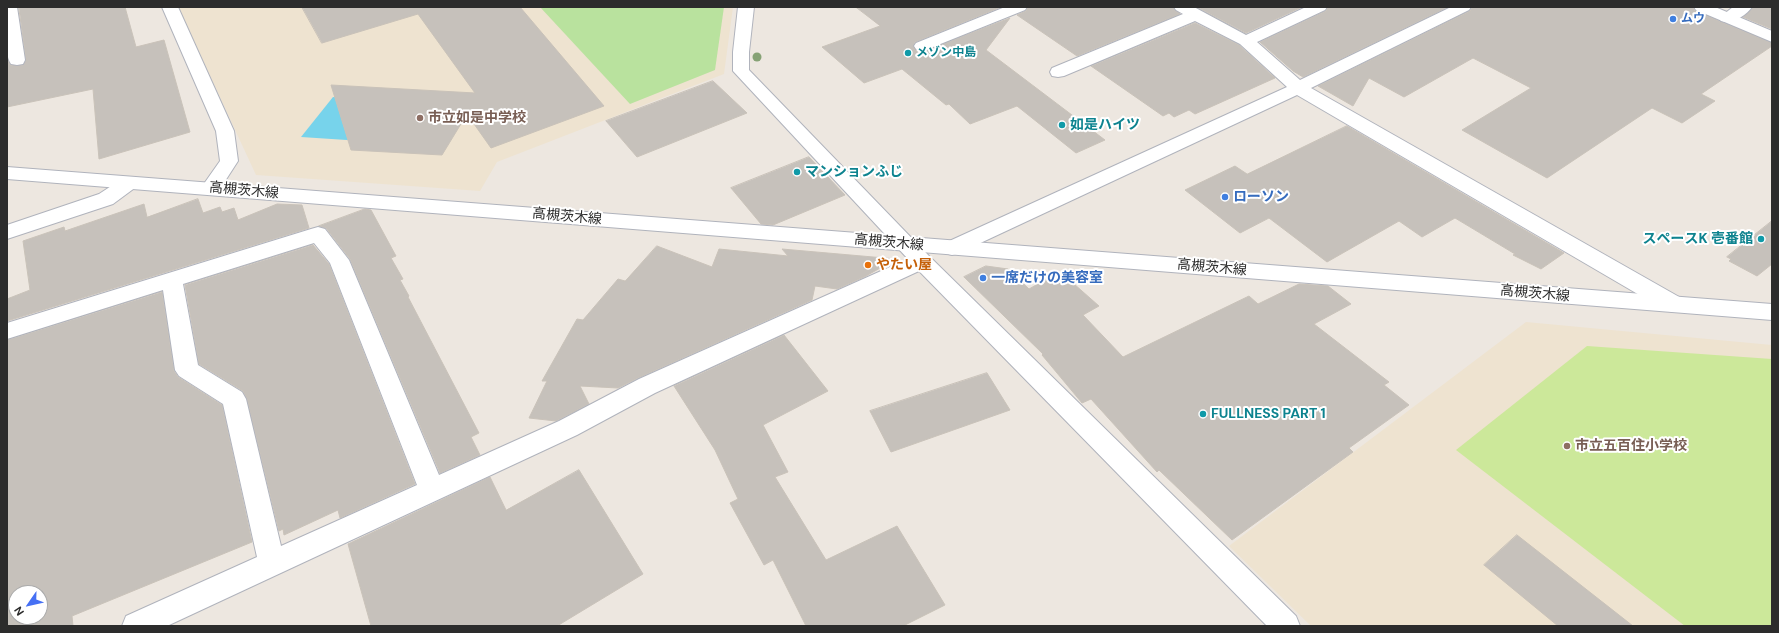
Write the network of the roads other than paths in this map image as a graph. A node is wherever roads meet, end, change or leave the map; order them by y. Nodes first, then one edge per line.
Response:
1 (8, 7) edge
2 (170, 7) edge
3 (746, 7) edge
4 (1019, 7) edge
5 (1319, 7) edge
6 (1463, 7) edge
7 (1702, 7) edge
8 (1744, 7) edge
9 (1188, 11) edge
10 (1727, 18) junction
11 (1772, 37) edge
12 (1246, 41) junction
13 (922, 46) dead end
14 (17, 60) dead end
15 (1058, 72) dead end
16 (1298, 88) junction
17 (7, 173) edge
18 (129, 183) junction
19 (211, 188) junction
20 (7, 232) edge
21 (952, 248) junction
22 (915, 252) junction
23 (172, 280) junction
24 (1673, 304) junction
25 (1772, 312) edge
26 (7, 331) edge
27 (432, 490) junction
28 (272, 564) junction
29 (136, 626) edge
30 (1286, 626) edge

1 - 14 street
2 - 19 street
3 - 22 street
4 - 13 street
5 - 12 street
6 - 16 street
7 - 10 street
8 - 10 street
9 - 12 street
9 - 15 street
10 - 11 street
12 - 16 street
16 - 21 street
16 - 24 street
17 - 18 street, 高槻茨木線
18 - 19 street, 高槻茨木線
18 - 20 street
19 - 22 street, 高槻茨木線
21 - 22 street, 高槻茨木線
21 - 24 street, 高槻茨木線
22 - 27 street
22 - 30 street
23 - 26 street
23 - 27 street
23 - 28 street
24 - 25 street, 高槻茨木線
27 - 28 street
28 - 29 street

